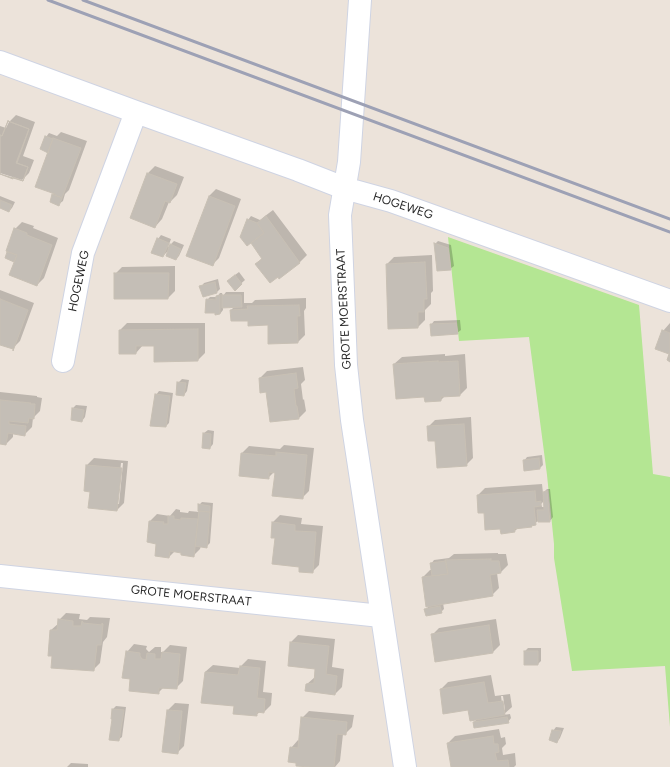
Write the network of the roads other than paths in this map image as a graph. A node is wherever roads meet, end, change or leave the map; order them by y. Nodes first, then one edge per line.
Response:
1 (360, 0) edge
2 (0, 62) edge
3 (136, 112) junction
4 (344, 188) junction
5 (670, 301) edge
6 (63, 361) dead end
7 (0, 576) edge
8 (381, 616) junction
9 (405, 767) edge

1 - 4 street, GROTE MOERSTRAAT
2 - 3 street, HOGEWEG
3 - 4 street, HOGEWEG
3 - 6 street, HOGEWEG
4 - 5 street, HOGEWEG
4 - 8 street, GROTE MOERSTRAAT
7 - 8 street, GROTE MOERSTRAAT
8 - 9 street, GROTE MOERSTRAAT

